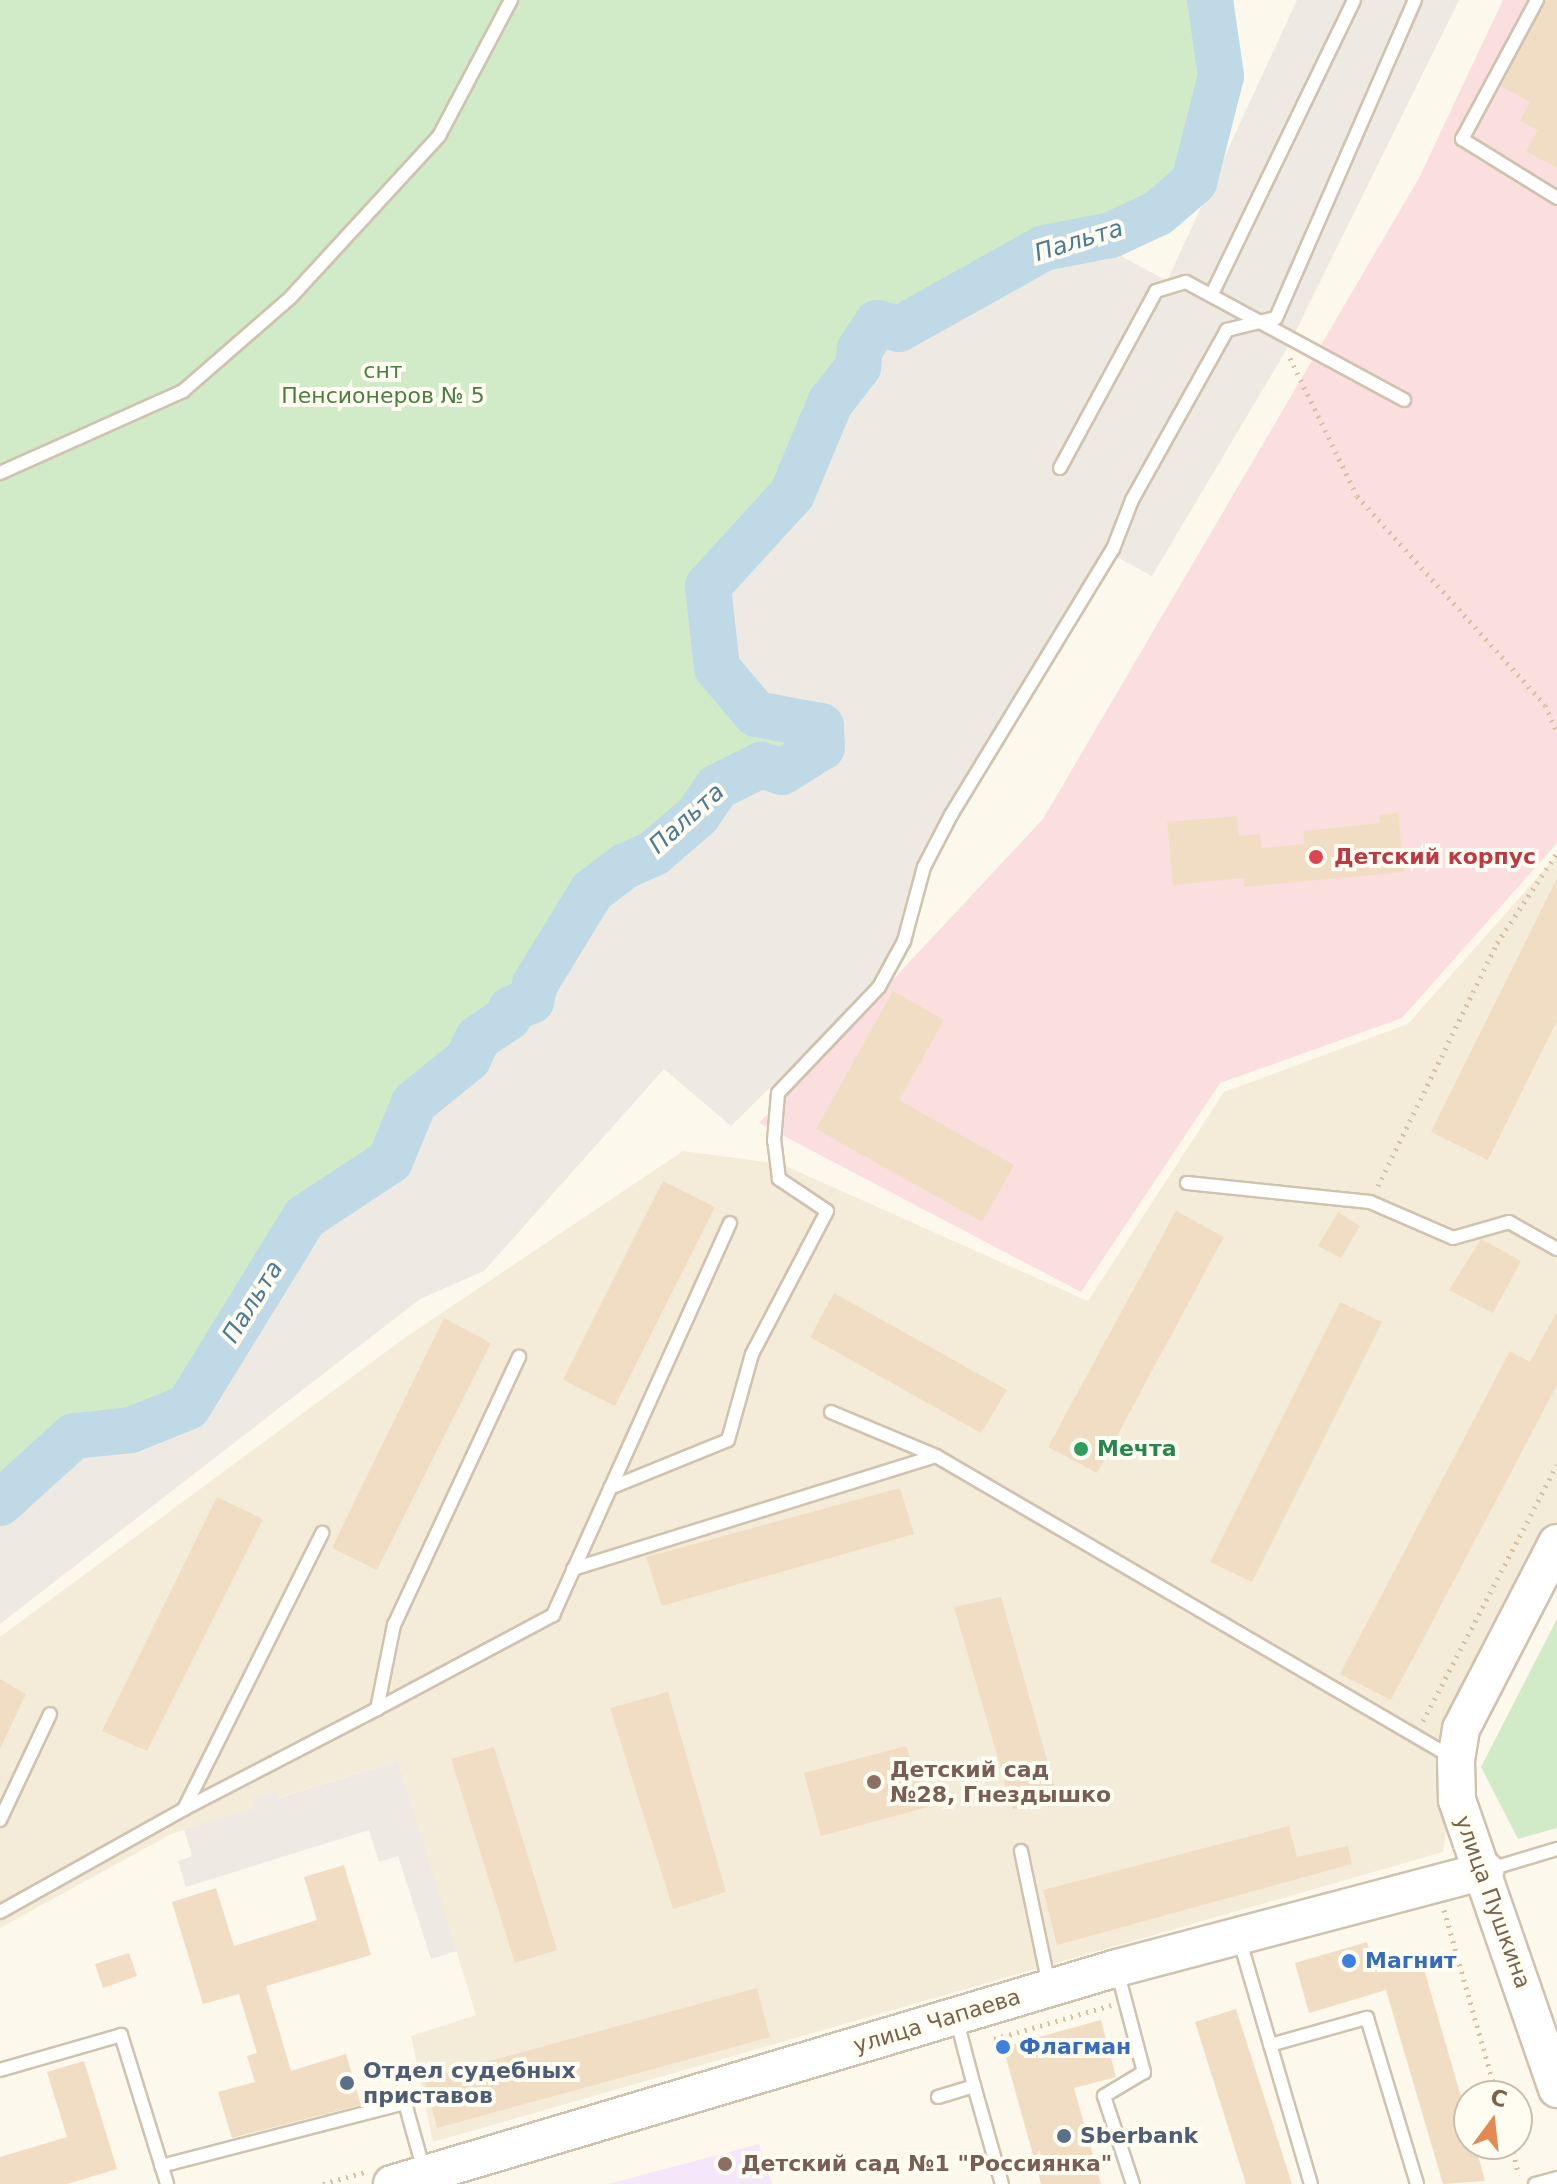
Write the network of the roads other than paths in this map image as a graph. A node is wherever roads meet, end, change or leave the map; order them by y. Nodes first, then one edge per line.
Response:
1 (511, 0) edge
2 (1354, 0) edge
3 (1415, 0) edge
4 (1537, 0) edge
5 (1557, 198) edge
6 (1212, 294) junction
7 (1255, 323) junction
8 (1404, 400) dead end
9 (1060, 468) dead end
10 (0, 473) edge
11 (1187, 1183) dead end
12 (730, 1223) dead end
13 (1557, 1249) edge
14 (519, 1357) dead end
15 (831, 1412) dead end
16 (936, 1456) junction
17 (610, 1488) junction
18 (322, 1533) dead end
19 (1557, 1543) edge
20 (573, 1569) junction
21 (377, 1709) junction
22 (50, 1714) dead end
23 (1456, 1760) junction
24 (184, 1809) junction
25 (0, 1820) edge
26 (1557, 1849) edge
27 (1021, 1851) dead end
28 (1485, 1871) junction
29 (0, 1912) edge
30 (1238, 1936) junction
31 (1117, 1968) junction
32 (1050, 1988) junction
33 (956, 2015) junction
34 (1270, 2045) junction
35 (0, 2070) edge
36 (974, 2086) junction
37 (1557, 2089) edge
38 (938, 2097) dead end
39 (161, 2166) junction
40 (1557, 2178) edge
41 (408, 2179) edge
42 (167, 2184) edge
43 (1002, 2184) edge
44 (1133, 2184) edge
45 (1311, 2184) edge
46 (1417, 2184) edge
47 (1535, 2184) edge

1 - 10 lane
2 - 6 lane
3 - 7 lane
4 - 5 lane
6 - 7 lane
6 - 9 lane
7 - 8 lane
7 - 17 lane
11 - 13 lane
12 - 17 lane
14 - 21 lane
15 - 16 lane
16 - 20 lane
16 - 23 lane
17 - 20 lane
18 - 24 lane
19 - 23 street, улица Пушкина
20 - 21 lane
21 - 24 lane
22 - 25 lane
23 - 28 street, улица Пушкина
24 - 29 lane
26 - 28 lane
27 - 32 lane
28 - 30 street, улица Чапаева
28 - 37 street, улица Пушкина
30 - 31 street, улица Чапаева
30 - 34 lane
31 - 32 street, улица Чапаева
31 - 44 lane
32 - 33 street, улица Чапаева
33 - 36 lane
33 - 41 street, улица Чапаева
34 - 45 lane
34 - 46 lane
35 - 39 lane
36 - 38 lane
36 - 43 lane
39 - 41 lane
39 - 42 lane
40 - 47 lane

